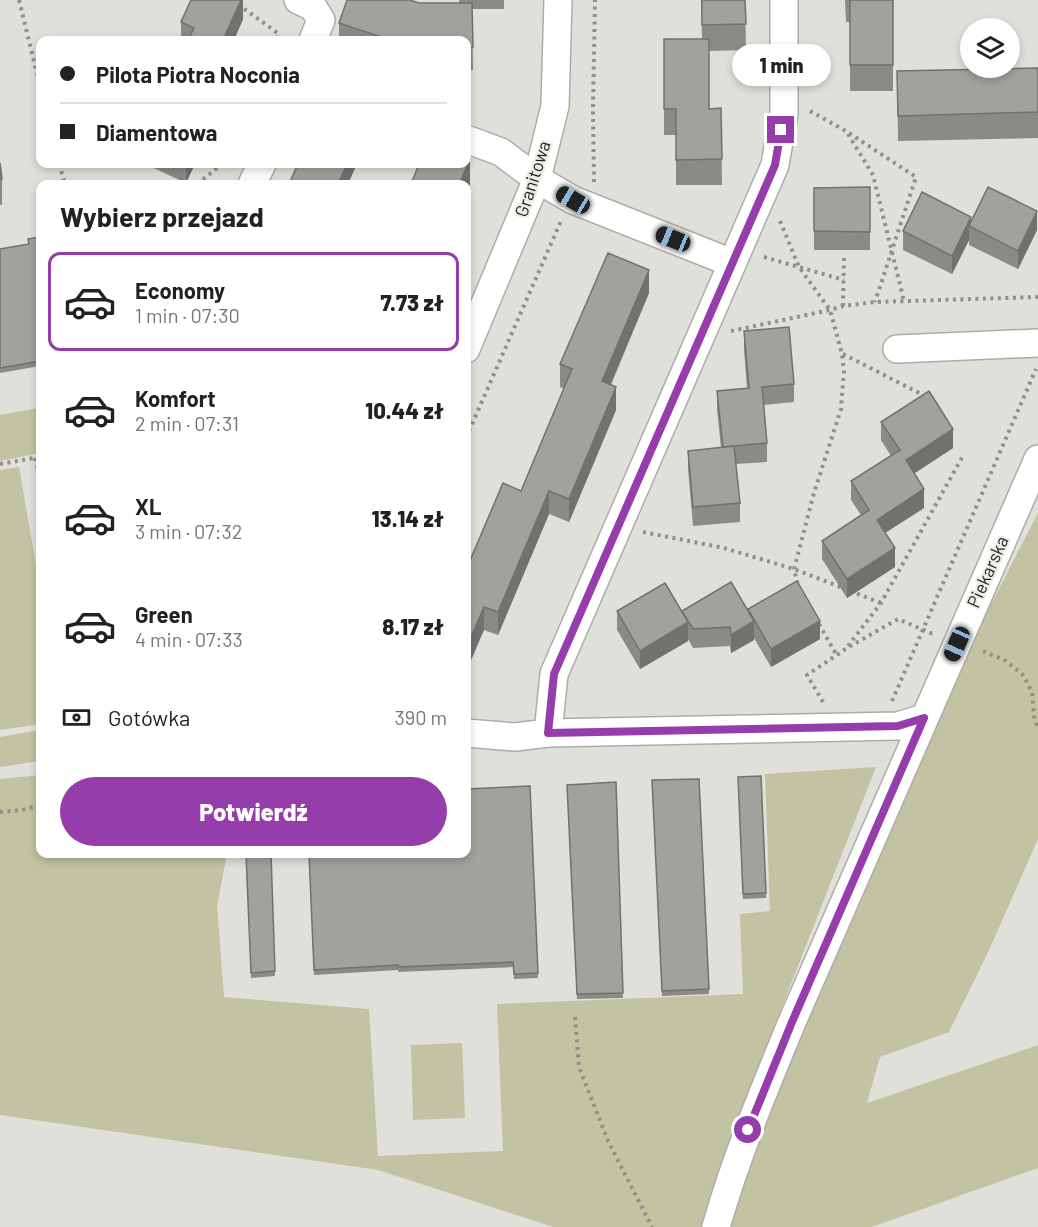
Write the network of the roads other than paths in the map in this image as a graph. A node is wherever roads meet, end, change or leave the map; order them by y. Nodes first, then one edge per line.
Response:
1 (298, 0) edge
2 (558, 0) edge
3 (784, 0) edge
4 (315, 36) edge
5 (471, 141) edge
6 (537, 178) junction
7 (744, 259) junction
8 (471, 337) edge
9 (1038, 343) edge
10 (897, 349) dead end
11 (1038, 459) edge
12 (924, 718) junction
13 (471, 733) edge
14 (548, 733) junction
15 (716, 1227) edge

1 - 4 street
2 - 6 street, Granitowa
3 - 7 street
5 - 6 street
6 - 7 street
6 - 8 street, Granitowa
7 - 14 street
9 - 10 street
11 - 12 street, Piekarska
12 - 14 street
12 - 15 street, Piekarska
13 - 14 street

